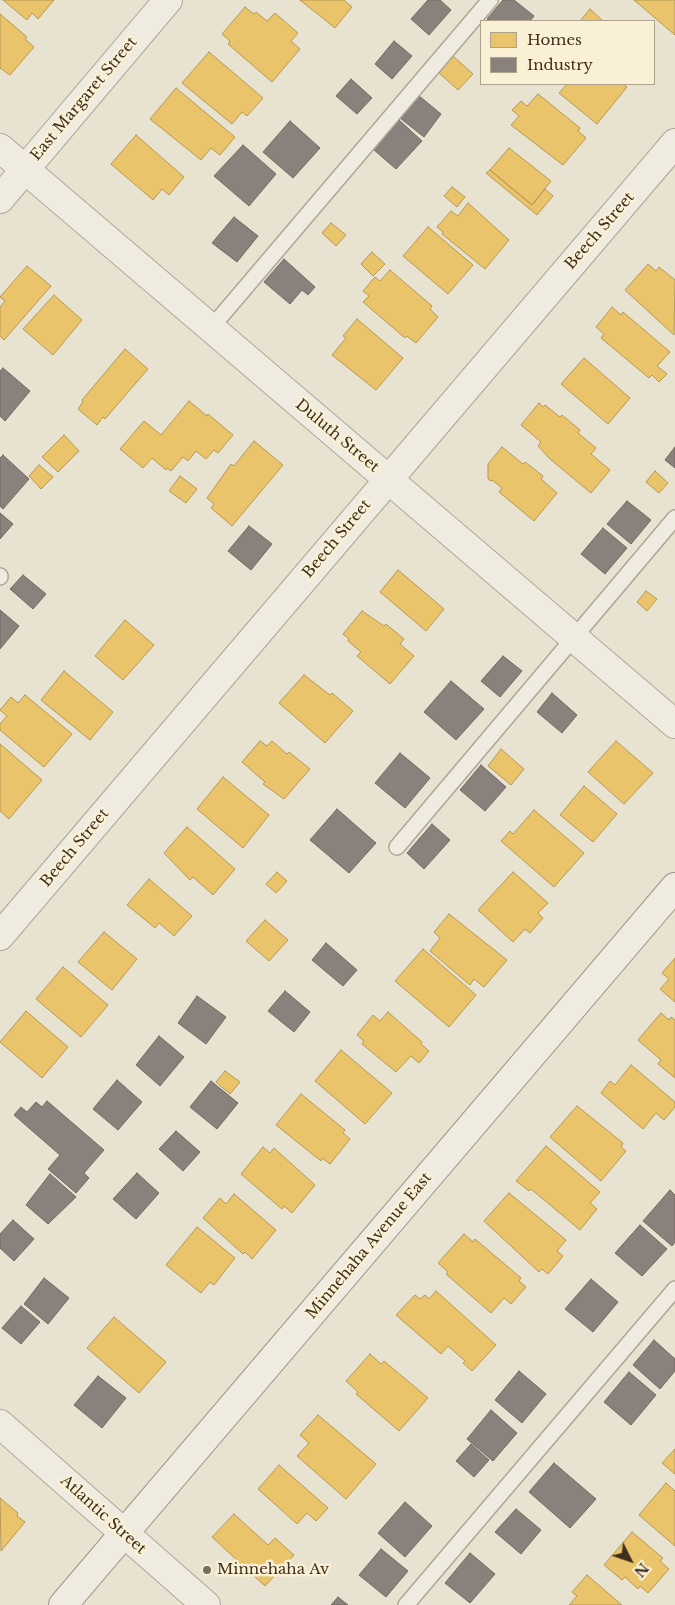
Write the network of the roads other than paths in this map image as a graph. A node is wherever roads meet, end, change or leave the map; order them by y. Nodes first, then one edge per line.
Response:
1 (168, 0) edge
2 (490, 0) edge
3 (675, 143) edge
4 (0, 148) edge
5 (25, 170) junction
6 (0, 198) edge
7 (211, 328) junction
8 (388, 479) junction
9 (675, 518) edge
10 (573, 637) junction
11 (675, 724) edge
12 (397, 847) dead end
13 (675, 887) edge
14 (0, 936) edge
15 (675, 1289) edge
16 (0, 1424) edge
17 (123, 1533) junction
18 (63, 1605) edge
19 (206, 1605) edge
20 (406, 1605) edge

1 - 5 street, East Margaret Street
2 - 7 lane
3 - 8 street, Beech Street
4 - 5 street, Duluth Street
5 - 6 street, East Margaret Street
5 - 7 street, Duluth Street
7 - 8 street, Duluth Street
8 - 10 street, Duluth Street
8 - 14 street, Beech Street
9 - 10 lane
10 - 11 street, Duluth Street
10 - 12 lane
13 - 17 street, Minnehaha Avenue East
15 - 20 lane
16 - 17 street, Atlantic Street
17 - 18 street, Minnehaha Avenue East
17 - 19 street, Atlantic Street

